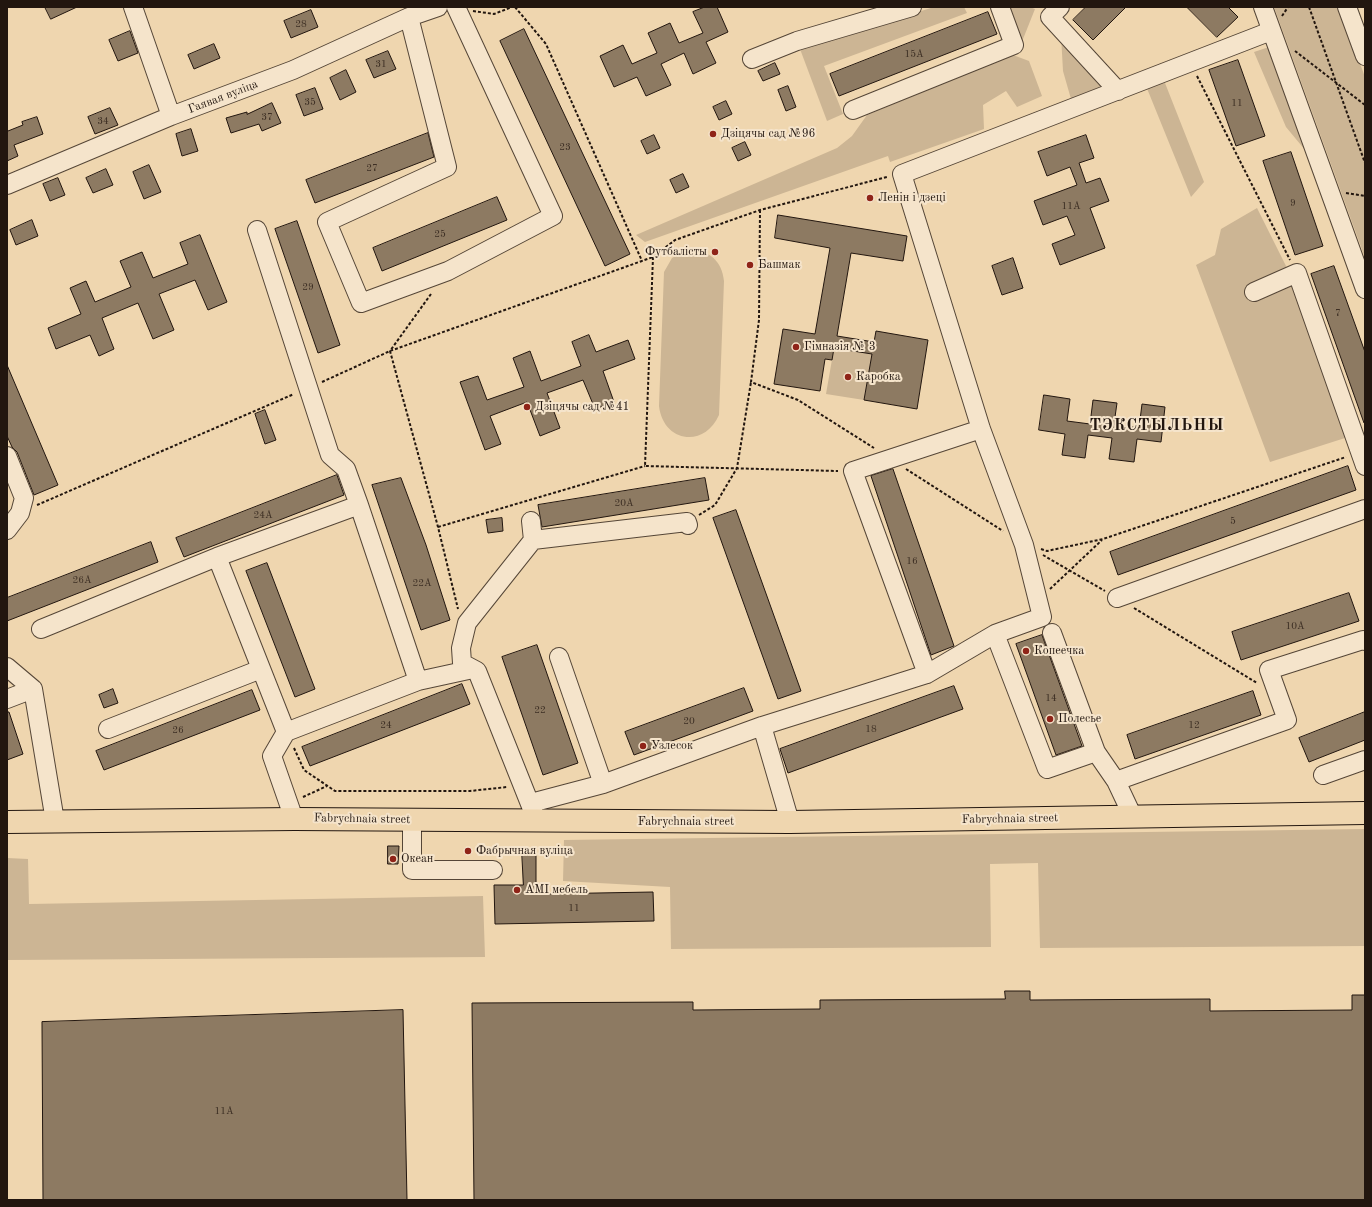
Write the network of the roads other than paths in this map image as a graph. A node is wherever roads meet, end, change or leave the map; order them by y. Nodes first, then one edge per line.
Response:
1 (133, 7) edge
2 (438, 7) edge
3 (912, 7) edge
4 (1000, 7) edge
5 (1263, 7) edge
6 (1347, 7) edge
7 (463, 9) edge
8 (1050, 10) edge
9 (409, 17) junction
10 (1271, 31) junction
11 (1361, 32) edge
12 (1365, 56) edge
13 (752, 58) dead end
14 (1118, 91) junction
15 (853, 110) dead end
16 (171, 116) junction
17 (7, 185) edge
18 (257, 230) dead end
19 (1365, 289) edge
20 (1254, 292) dead end
21 (982, 429) junction
22 (7, 456) edge
23 (1363, 459) edge
24 (359, 505) junction
25 (1365, 509) edge
26 (531, 521) dead end
27 (688, 524) road end
28 (7, 530) edge
29 (533, 540) junction
30 (217, 557) junction
31 (1116, 598) road end
32 (41, 630) dead end
33 (1052, 633) dead end
34 (995, 634) junction
35 (1365, 641) edge
36 (559, 657) dead end
37 (7, 667) edge
38 (473, 668) junction
39 (262, 669) junction
40 (927, 674) junction
41 (418, 682) junction
42 (33, 689) junction
43 (7, 699) edge
44 (762, 726) junction
45 (108, 729) dead end
46 (286, 732) junction
47 (1096, 752) junction
48 (1365, 760) edge
49 (1323, 775) dead end
50 (1116, 780) junction
51 (603, 784) junction
52 (534, 812) junction
53 (1365, 813) edge
54 (1133, 817) junction
55 (294, 819) junction
56 (412, 820) junction
57 (55, 821) junction
58 (7, 822) edge
59 (790, 822) junction
60 (493, 870) dead end

1 - 16 street
2 - 9 street, Гаявая вуліца
3 - 13 street
4 - 15 street
5 - 10 street
6 - 11 street
7 - 9 street
8 - 14 street
9 - 16 street, Гаявая вуліца
10 - 14 street
10 - 19 street
11 - 12 street
14 - 21 street
16 - 17 street, Гаявая вуліца
18 - 24 street
20 - 23 street
21 - 34 street
21 - 40 street
22 - 28 street
24 - 30 street
24 - 41 street
25 - 31 street
26 - 29 street
27 - 29 street
29 - 38 street
30 - 32 street
30 - 39 street
33 - 47 street
34 - 40 street
34 - 47 street
35 - 50 street
36 - 51 street
37 - 42 street
38 - 41 street
38 - 52 street
39 - 45 street
39 - 46 street
40 - 44 street
41 - 46 street
42 - 43 street
42 - 57 street
44 - 51 street
44 - 59 street
46 - 55 street
47 - 50 street
48 - 49 street
50 - 54 street
51 - 52 street
52 - 56 main road, Fabrychnaia street
52 - 59 main road, Fabrychnaia street
53 - 54 main road, Fabrychnaia street
54 - 59 main road, Fabrychnaia street
55 - 56 main road, Fabrychnaia street
55 - 57 main road, Fabrychnaia street
56 - 60 street
57 - 58 main road, Fabrychnaia street

